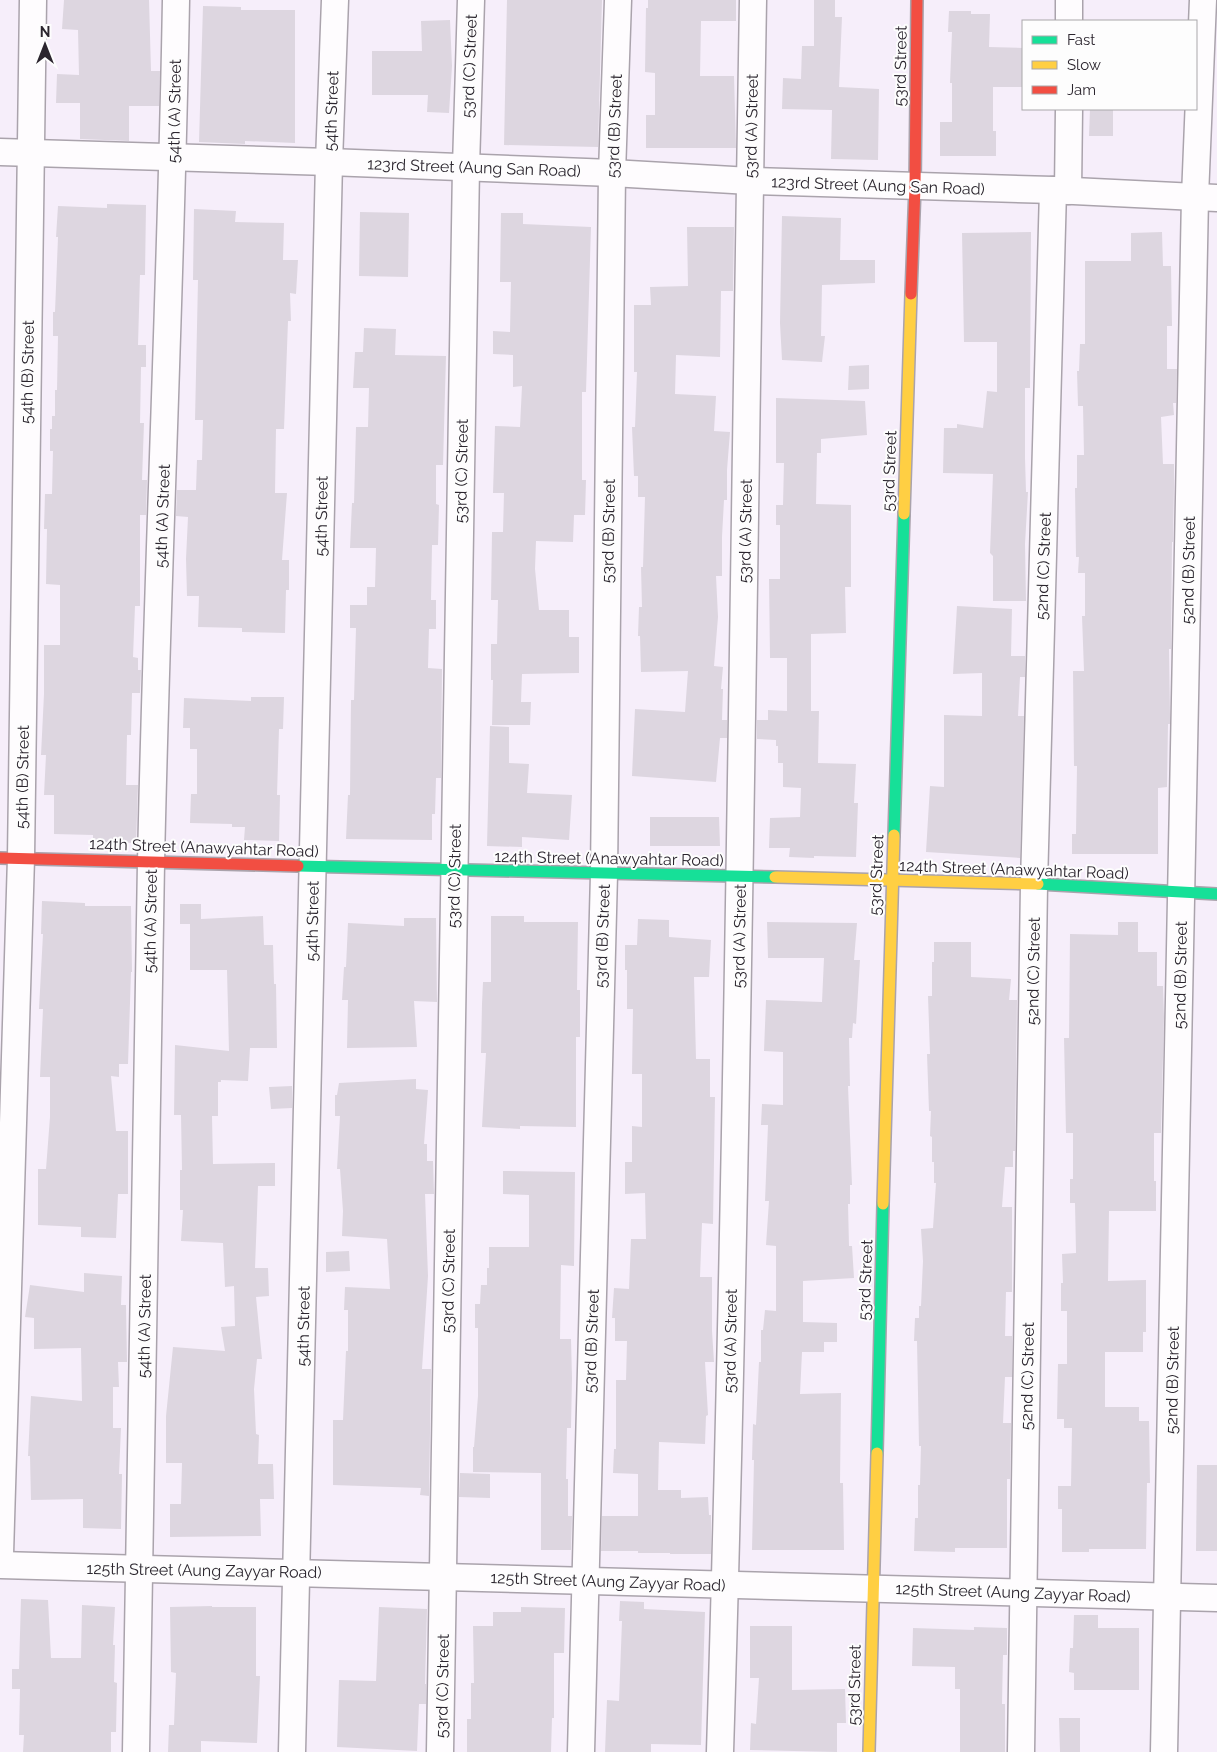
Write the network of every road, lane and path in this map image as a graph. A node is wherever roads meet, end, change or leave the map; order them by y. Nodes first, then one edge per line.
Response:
1 (33, 0) edge
2 (176, 0) edge
3 (335, 0) edge
4 (471, 0) edge
5 (618, 0) edge
6 (753, 0) edge
7 (917, 0) edge
8 (1069, 0) edge
9 (1203, 0) edge
10 (1069, 20) edge
11 (1068, 110) edge
12 (0, 152) edge
13 (30, 153) junction
14 (173, 158) junction
15 (329, 162) junction
16 (466, 167) junction
17 (612, 173) junction
18 (750, 181) junction
19 (915, 187) junction
20 (1060, 190) junction
21 (1206, 198) edge
22 (10, 858) edge
23 (151, 862) junction
24 (314, 866) junction
25 (454, 871) junction
26 (604, 874) junction
27 (740, 878) junction
28 (892, 881) junction
29 (1034, 884) junction
30 (1182, 893) junction
31 (1217, 894) edge
32 (0, 1554) edge
33 (0, 1565) edge
34 (140, 1569) junction
35 (297, 1572) junction
36 (444, 1577) junction
37 (585, 1581) junction
38 (725, 1584) junction
39 (873, 1588) junction
40 (1024, 1592) junction
41 (1167, 1596) junction
42 (1217, 1598) edge
43 (136, 1752) edge
44 (292, 1752) edge
45 (440, 1752) edge
46 (581, 1752) edge
47 (720, 1752) edge
48 (869, 1752) edge
49 (1021, 1752) edge
50 (1164, 1752) edge

1 - 13 street, 54th (B) Street
2 - 14 street, 54th (A) Street
3 - 15 street, 54th Street
4 - 16 street, 53rd (C) Street
5 - 17 street, 53rd (B) Street
6 - 18 street, 53rd (A) Street
7 - 19 street, 53rd Street
8 - 10 street
9 - 21 street, 52nd (B) Street
11 - 20 street, 52nd (C) Street
12 - 13 street, 123rd Street (Aung San Road)
13 - 14 street, 123rd Street (Aung San Road)
13 - 22 street, 54th (B) Street
14 - 15 street, 123rd Street (Aung San Road)
14 - 23 street, 54th (A) Street
15 - 16 street, 123rd Street (Aung San Road)
15 - 24 street, 54th Street
16 - 17 street, 123rd Street (Aung San Road)
16 - 25 street, 53rd (C) Street
17 - 18 street, 123rd Street (Aung San Road)
17 - 26 street, 53rd (B) Street
18 - 19 street, 123rd Street (Aung San Road)
18 - 27 street, 53rd (A) Street
19 - 20 street, 123rd Street (Aung San Road)
19 - 28 street, 53rd Street
20 - 21 street, 123rd Street (Aung San Road)
20 - 29 street, 52nd (C) Street
21 - 30 street, 52nd (B) Street
22 - 23 street, 124th Street (Anawyahtar Road)
22 - 32 street, 54th (B) Street
23 - 24 street, 124th Street (Anawyahtar Road)
23 - 34 street, 54th (A) Street
24 - 25 street, 124th Street (Anawyahtar Road)
24 - 35 street, 54th Street
25 - 26 street, 124th Street (Anawyahtar Road)
25 - 36 street, 53rd (C) Street
26 - 27 street, 124th Street (Anawyahtar Road)
26 - 37 street, 53rd (B) Street
27 - 28 street, 124th Street (Anawyahtar Road)
27 - 38 street, 53rd (A) Street
28 - 29 street, 124th Street (Anawyahtar Road)
28 - 39 street, 53rd Street
29 - 30 street, 124th Street (Anawyahtar Road)
29 - 40 street, 52nd (C) Street
30 - 31 street, 124th Street (Anawyahtar Road)
30 - 41 street, 52nd (B) Street
33 - 34 street, 125th Street (Aung Zayyar Road)
34 - 35 street, 125th Street (Aung Zayyar Road)
34 - 43 street, 54th (A) Street
35 - 36 street, 125th Street (Aung Zayyar Road)
35 - 44 street, 54th Street
36 - 37 street, 125th Street (Aung Zayyar Road)
36 - 45 street, 53rd (C) Street
37 - 38 street, 125th Street (Aung Zayyar Road)
37 - 46 street, 53rd (B) Street
38 - 39 street, 125th Street (Aung Zayyar Road)
38 - 47 street, 53rd (A) Street
39 - 40 street, 125th Street (Aung Zayyar Road)
39 - 48 street, 53rd Street
40 - 41 street, 125th Street (Aung Zayyar Road)
40 - 49 street, 52nd (C) Street
41 - 42 street, 125th Street (Aung Zayyar Road)
41 - 50 street, 52nd (B) Street

